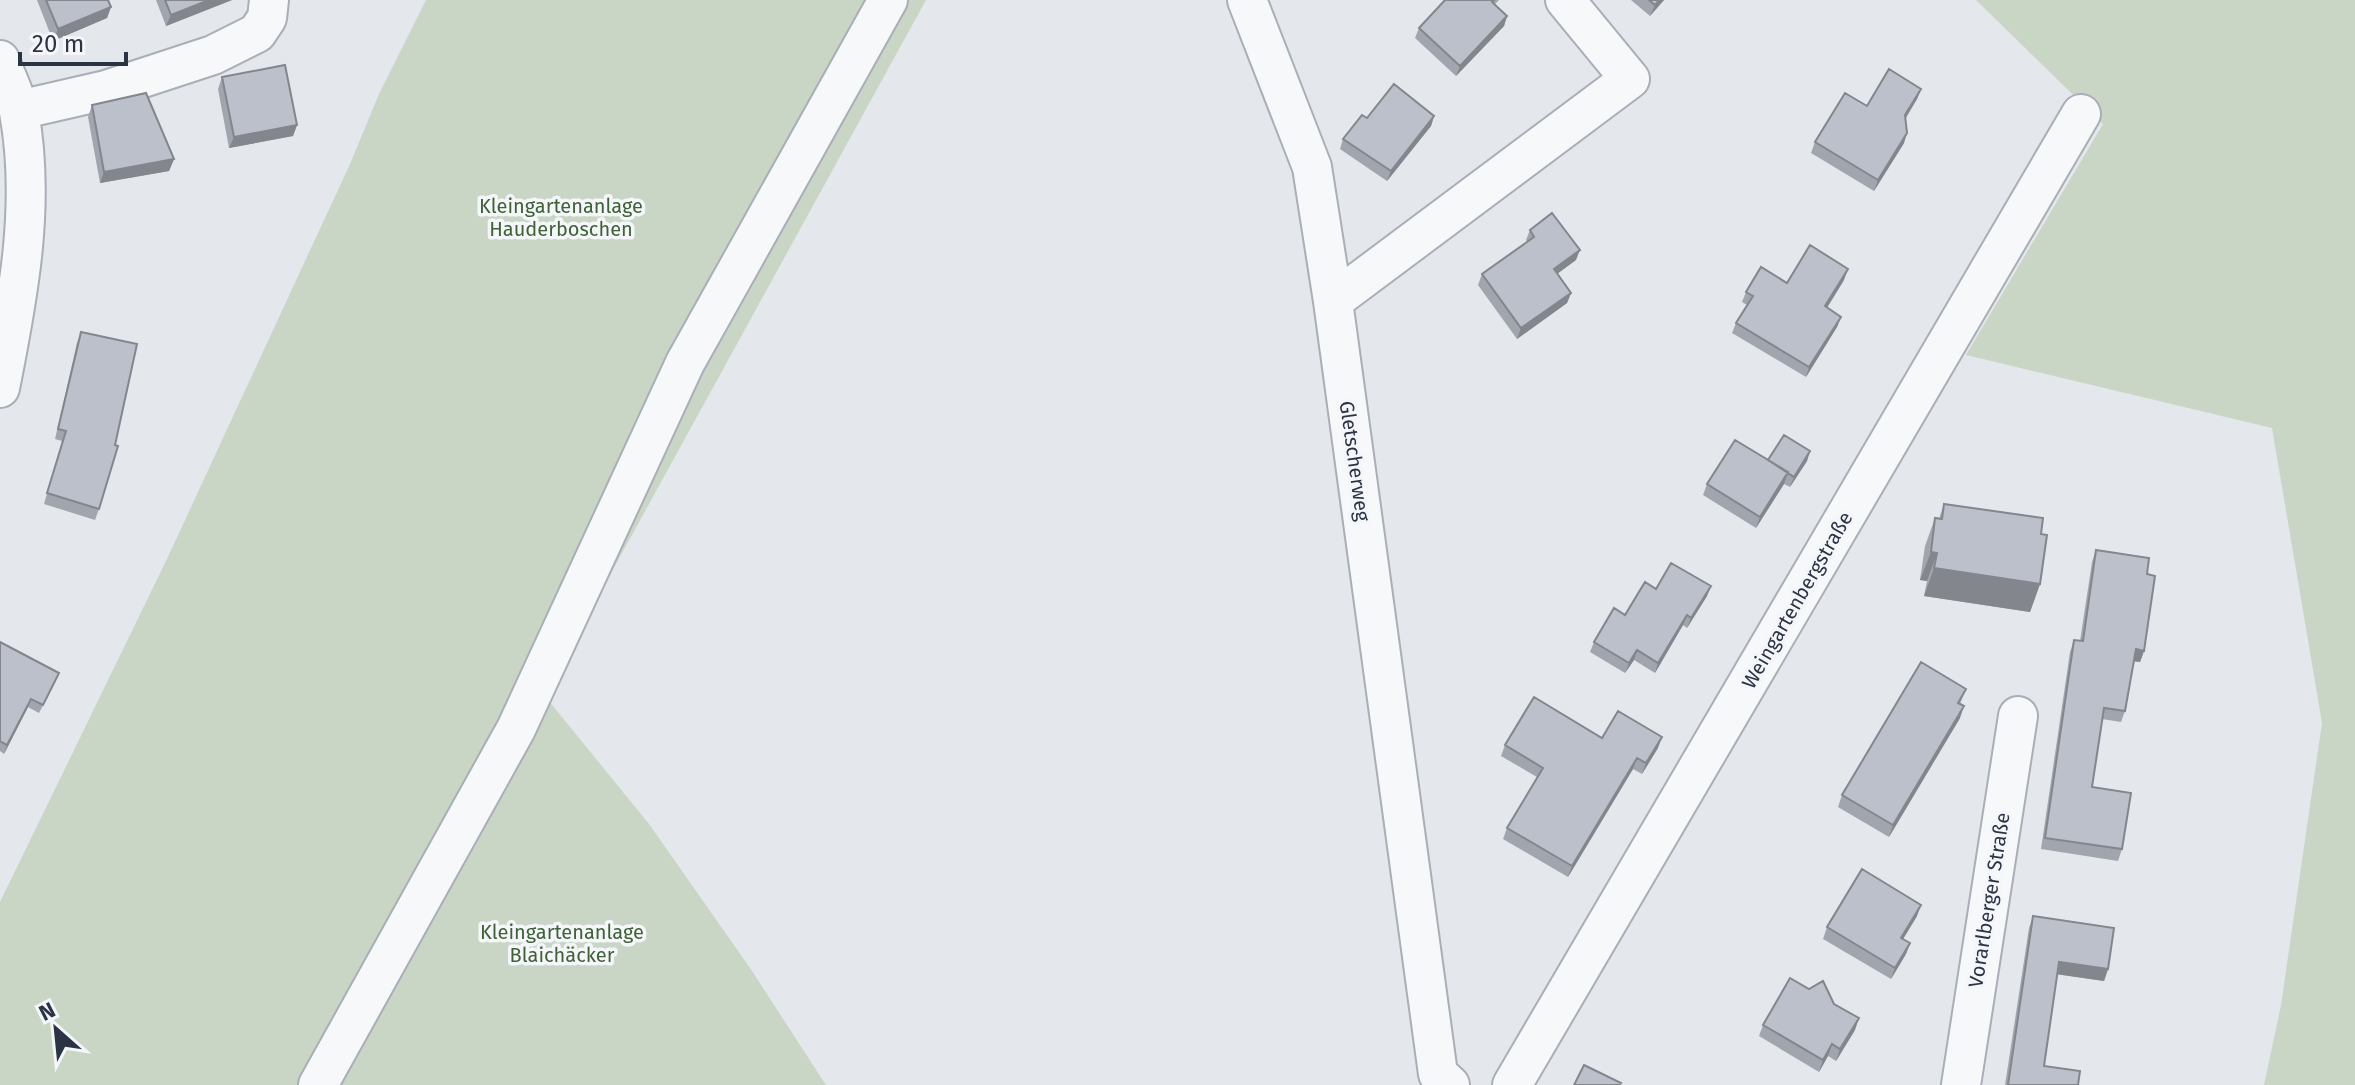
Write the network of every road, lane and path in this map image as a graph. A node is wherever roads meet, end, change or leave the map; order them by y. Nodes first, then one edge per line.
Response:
1 (269, 0) edge
2 (888, 0) edge
3 (1247, 0) edge
4 (1565, 0) edge
5 (0, 60) edge
6 (19, 110) junction
7 (2081, 114) dead end
8 (1333, 301) junction
9 (0, 388) edge
10 (2018, 716) dead end
11 (318, 1085) edge
12 (1450, 1085) edge
13 (1512, 1085) edge
14 (1961, 1085) edge

1 - 6 street
2 - 11 street
3 - 8 street, Gletscherweg
4 - 8 street
5 - 6 street
6 - 9 street
7 - 13 street, Weingartenbergstraße
8 - 12 street, Gletscherweg
10 - 14 street, Vorarlberger Straße

